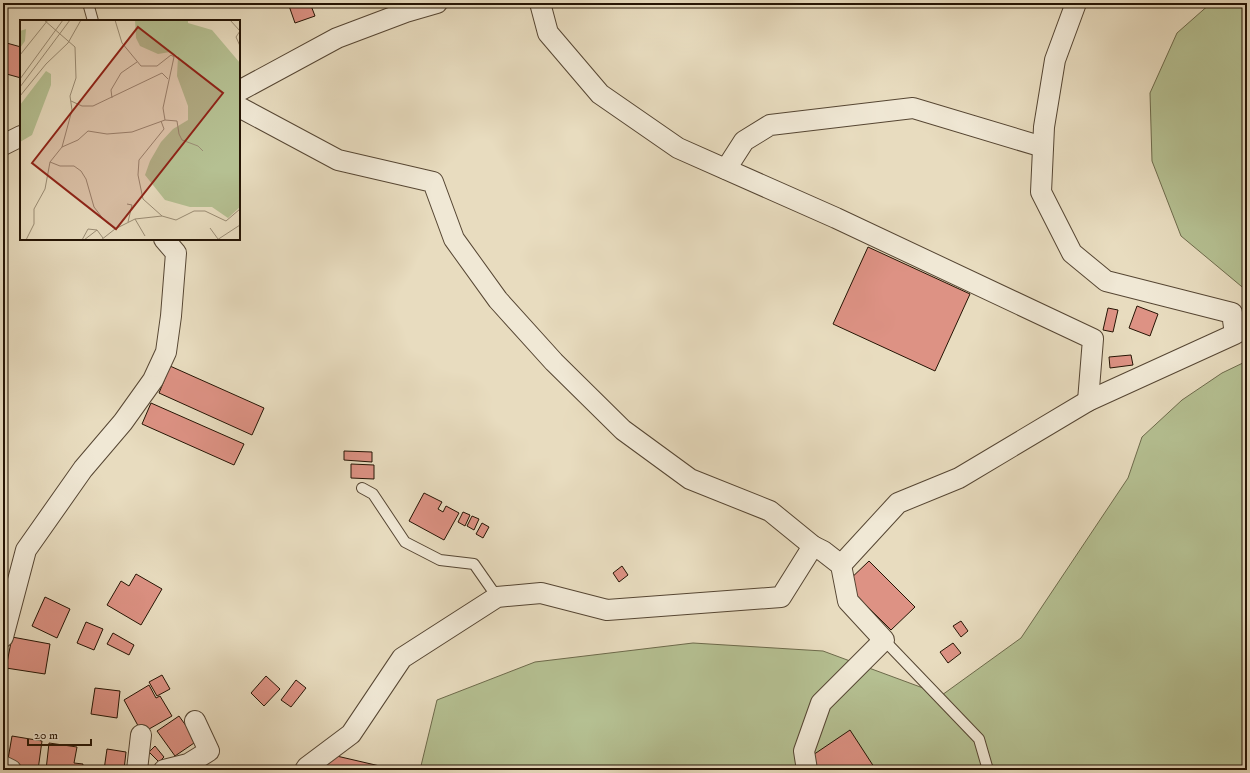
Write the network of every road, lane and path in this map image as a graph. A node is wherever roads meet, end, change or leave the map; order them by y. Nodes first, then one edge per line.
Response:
1 (88, 3) edge
2 (438, 3) edge
3 (540, 3) edge
4 (1076, 3) edge
5 (93, 20) edge
6 (240, 90) edge
7 (240, 108) edge
8 (20, 136) edge
9 (3, 145) edge
10 (1043, 147) junction
11 (726, 169) junction
12 (165, 240) edge
13 (1088, 401) junction
14 (362, 488) dead end
15 (813, 546) junction
16 (841, 565) junction
17 (497, 597) junction
18 (3, 637) edge
19 (884, 640) junction
20 (195, 722) dead end
21 (141, 735) dead end
22 (3, 766) edge
23 (11, 770) edge
24 (137, 770) edge
25 (164, 770) edge
26 (305, 770) edge
27 (807, 770) edge
28 (988, 770) edge

1 - 5 lane
2 - 6 street
3 - 11 street
4 - 10 street
7 - 15 street
8 - 9 street
10 - 11 street
10 - 13 street
11 - 13 street
12 - 18 street
13 - 16 street
14 - 17 lane
15 - 16 street
15 - 17 street
16 - 19 street
17 - 26 street
19 - 27 street
19 - 28 lane
20 - 25 street
21 - 24 street
22 - 23 street

